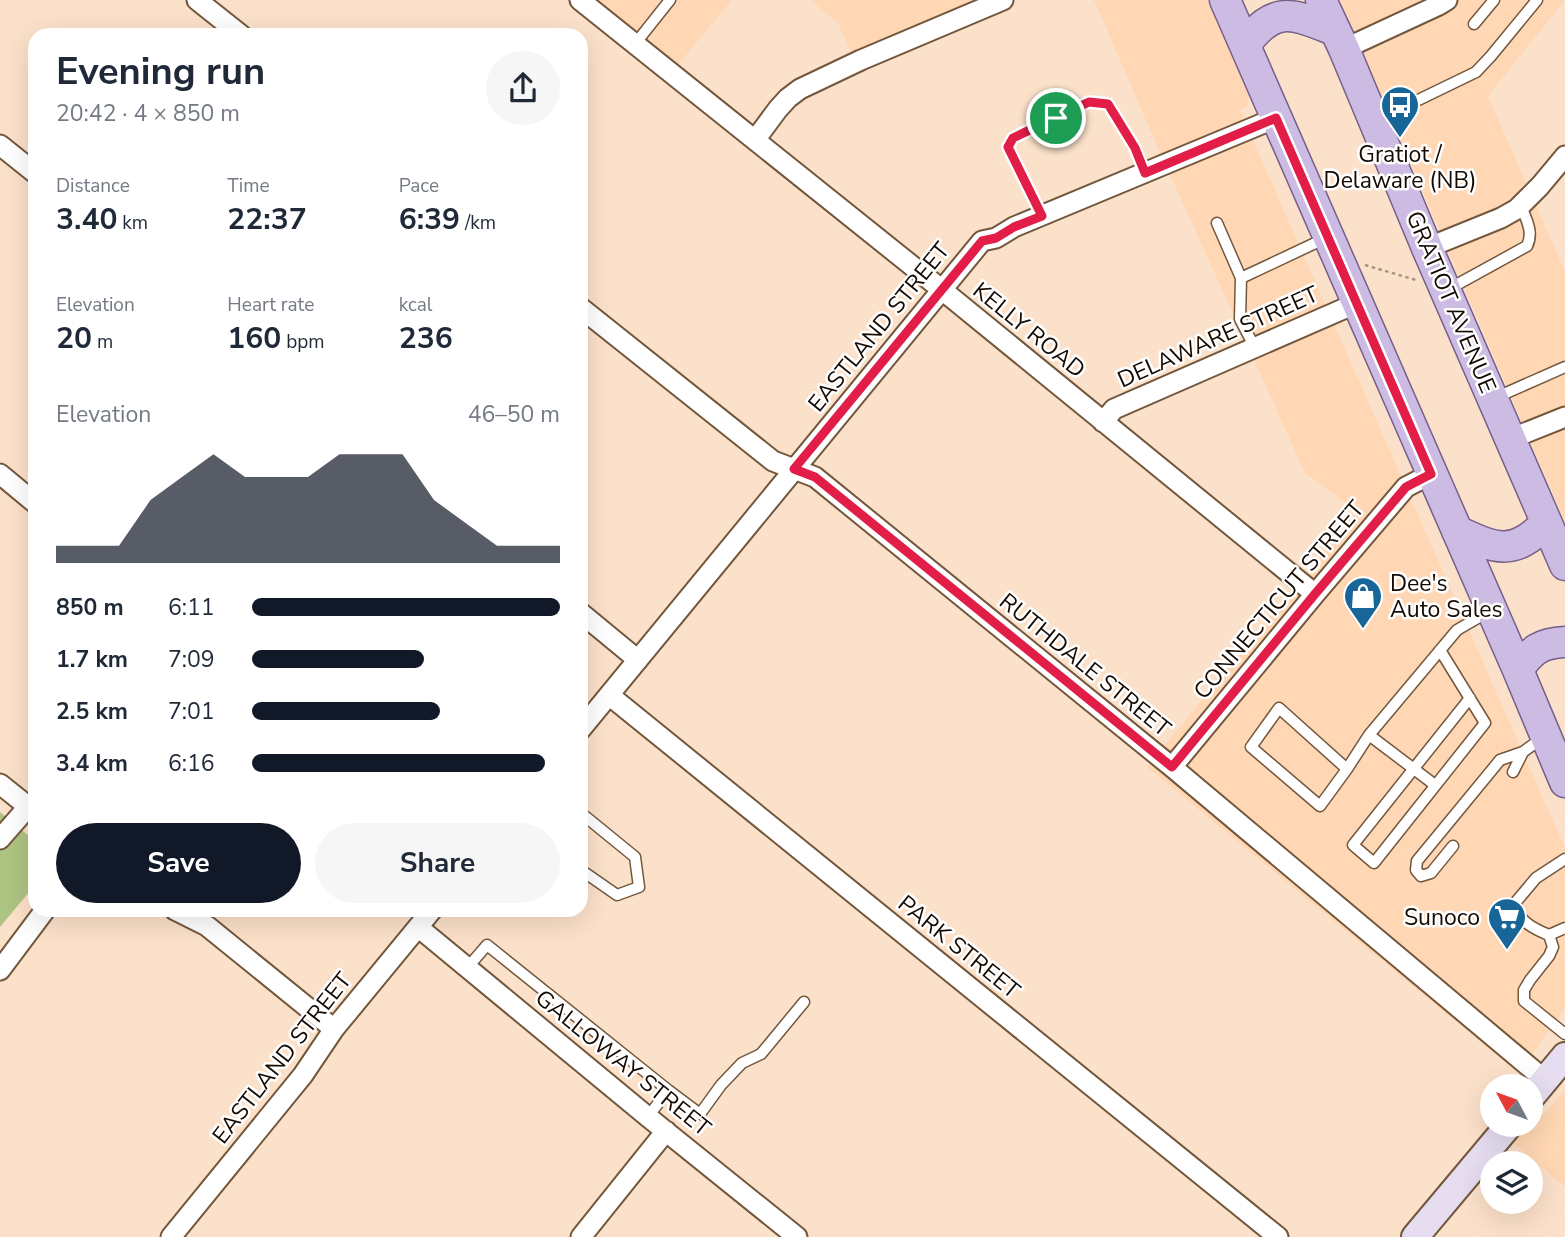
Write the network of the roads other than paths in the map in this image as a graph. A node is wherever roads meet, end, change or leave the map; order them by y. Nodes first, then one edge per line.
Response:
1 (197, 0) edge
2 (580, 0) edge
3 (670, 0) edge
4 (1225, 0) edge
5 (1321, 0) edge
6 (1447, 0) edge
7 (1494, 0) edge
8 (1537, 0) edge
9 (999, 1) edge
10 (1474, 24) dead end
11 (232, 28) edge
12 (1339, 39) junction
13 (635, 44) junction
14 (1245, 45) junction
15 (1276, 118) junction
16 (1374, 121) junction
17 (755, 140) junction
18 (0, 145) edge
19 (1565, 156) edge
20 (28, 167) edge
21 (1145, 173) junction
22 (1521, 206) junction
23 (1042, 216) junction
24 (1217, 223) dead end
25 (1328, 237) junction
26 (1427, 248) junction
27 (1241, 278) junction
28 (1436, 286) junction
29 (941, 289) junction
30 (1357, 303) junction
31 (588, 314) edge
32 (1255, 348) junction
33 (1565, 367) edge
34 (1493, 398) junction
35 (1565, 417) edge
36 (1103, 422) junction
37 (1510, 439) junction
38 (794, 469) junction
39 (0, 474) edge
40 (1431, 474) junction
41 (28, 497) edge
42 (1554, 530) edge
43 (1457, 531) junction
44 (1565, 565) edge
45 (1315, 594) junction
46 (1492, 610) junction
47 (588, 620) edge
48 (1565, 642) edge
49 (1440, 650) junction
50 (638, 660) junction
51 (1518, 670) junction
52 (609, 695) junction
53 (1470, 698) junction
54 (588, 720) edge
55 (1369, 735) junction
56 (1534, 744) junction
57 (1172, 767) junction
58 (1347, 769) junction
59 (1413, 769) junction
60 (1513, 772) dead end
61 (1565, 782) edge
62 (0, 784) edge
63 (1435, 785) junction
64 (28, 806) edge
65 (28, 813) edge
66 (588, 819) edge
67 (0, 839) edge
68 (1452, 846) dead end
69 (1565, 859) edge
70 (588, 875) edge
71 (40, 917) edge
72 (189, 917) edge
73 (426, 917) edge
74 (418, 927) junction
75 (1565, 928) edge
76 (1549, 934) junction
77 (1, 965) edge
78 (468, 967) junction
79 (803, 1002) dead end
80 (334, 1029) junction
81 (1565, 1034) edge
82 (1565, 1056) edge
83 (1521, 1074) edge
84 (1544, 1082) edge
85 (668, 1090) junction
86 (648, 1117) junction
87 (666, 1131) junction
88 (1498, 1138) edge
89 (171, 1237) edge
90 (581, 1237) edge
91 (797, 1237) edge
92 (1278, 1237) edge
93 (1415, 1237) edge

1 - 11 street
2 - 13 street, KELLY ROAD
3 - 13 lane
4 - 14 main road
5 - 12 main road, GRATIOT AVENUE
6 - 12 street
7 - 10 lane
8 - 16 lane
9 - 17 street
12 - 14 main road
12 - 16 main road, GRATIOT AVENUE
13 - 17 street, KELLY ROAD
14 - 15 main road
15 - 21 street, EASTLAND STREET
15 - 25 main road
16 - 26 main road, GRATIOT AVENUE
17 - 29 street, KELLY ROAD
18 - 20 street
19 - 22 street
21 - 23 street, EASTLAND STREET
21 - 23 lane
22 - 26 street
22 - 28 lane
23 - 29 street, EASTLAND STREET
24 - 27 lane
25 - 27 lane
25 - 30 main road
26 - 28 main road, GRATIOT AVENUE
27 - 32 lane
28 - 34 main road, GRATIOT AVENUE
29 - 36 street, KELLY ROAD
29 - 38 street, EASTLAND STREET
30 - 32 street, DELAWARE STREET
30 - 40 main road
31 - 38 street, RUTHDALE STREET
32 - 36 street, DELAWARE STREET
33 - 34 lane
34 - 37 main road, GRATIOT AVENUE
35 - 37 street
36 - 45 street, KELLY ROAD
37 - 42 main road, GRATIOT AVENUE
38 - 50 street, EASTLAND STREET
38 - 57 street, RUTHDALE STREET
39 - 41 street
40 - 43 main road
40 - 45 street, CONNECTICUT STREET
42 - 43 main road
42 - 44 main road, GRATIOT AVENUE
43 - 46 main road
45 - 57 street, CONNECTICUT STREET
46 - 49 lane
46 - 51 main road
47 - 50 street
48 - 51 main road
49 - 53 lane
49 - 55 lane
50 - 52 street, EASTLAND STREET
51 - 56 main road
52 - 54 street
52 - 92 street, PARK STREET
53 - 59 lane
53 - 63 lane
55 - 58 lane
55 - 59 lane
56 - 60 lane
56 - 61 main road
56 - 68 lane
57 - 83 street, RUTHDALE STREET
58 - 58 lane
59 - 63 lane
59 - 63 lane
62 - 64 street
65 - 67 street
66 - 70 lane
69 - 76 lane
71 - 77 street
72 - 80 street
73 - 74 street, EASTLAND STREET
74 - 78 street, GALLOWAY STREET
74 - 80 street, EASTLAND STREET
75 - 76 lane
76 - 81 lane
78 - 85 lane
78 - 86 street, GALLOWAY STREET
79 - 85 lane
80 - 89 street, EASTLAND STREET
82 - 84 main road
85 - 86 lane
86 - 87 street, GALLOWAY STREET
87 - 90 street
87 - 91 street, GALLOWAY STREET
88 - 93 main road

